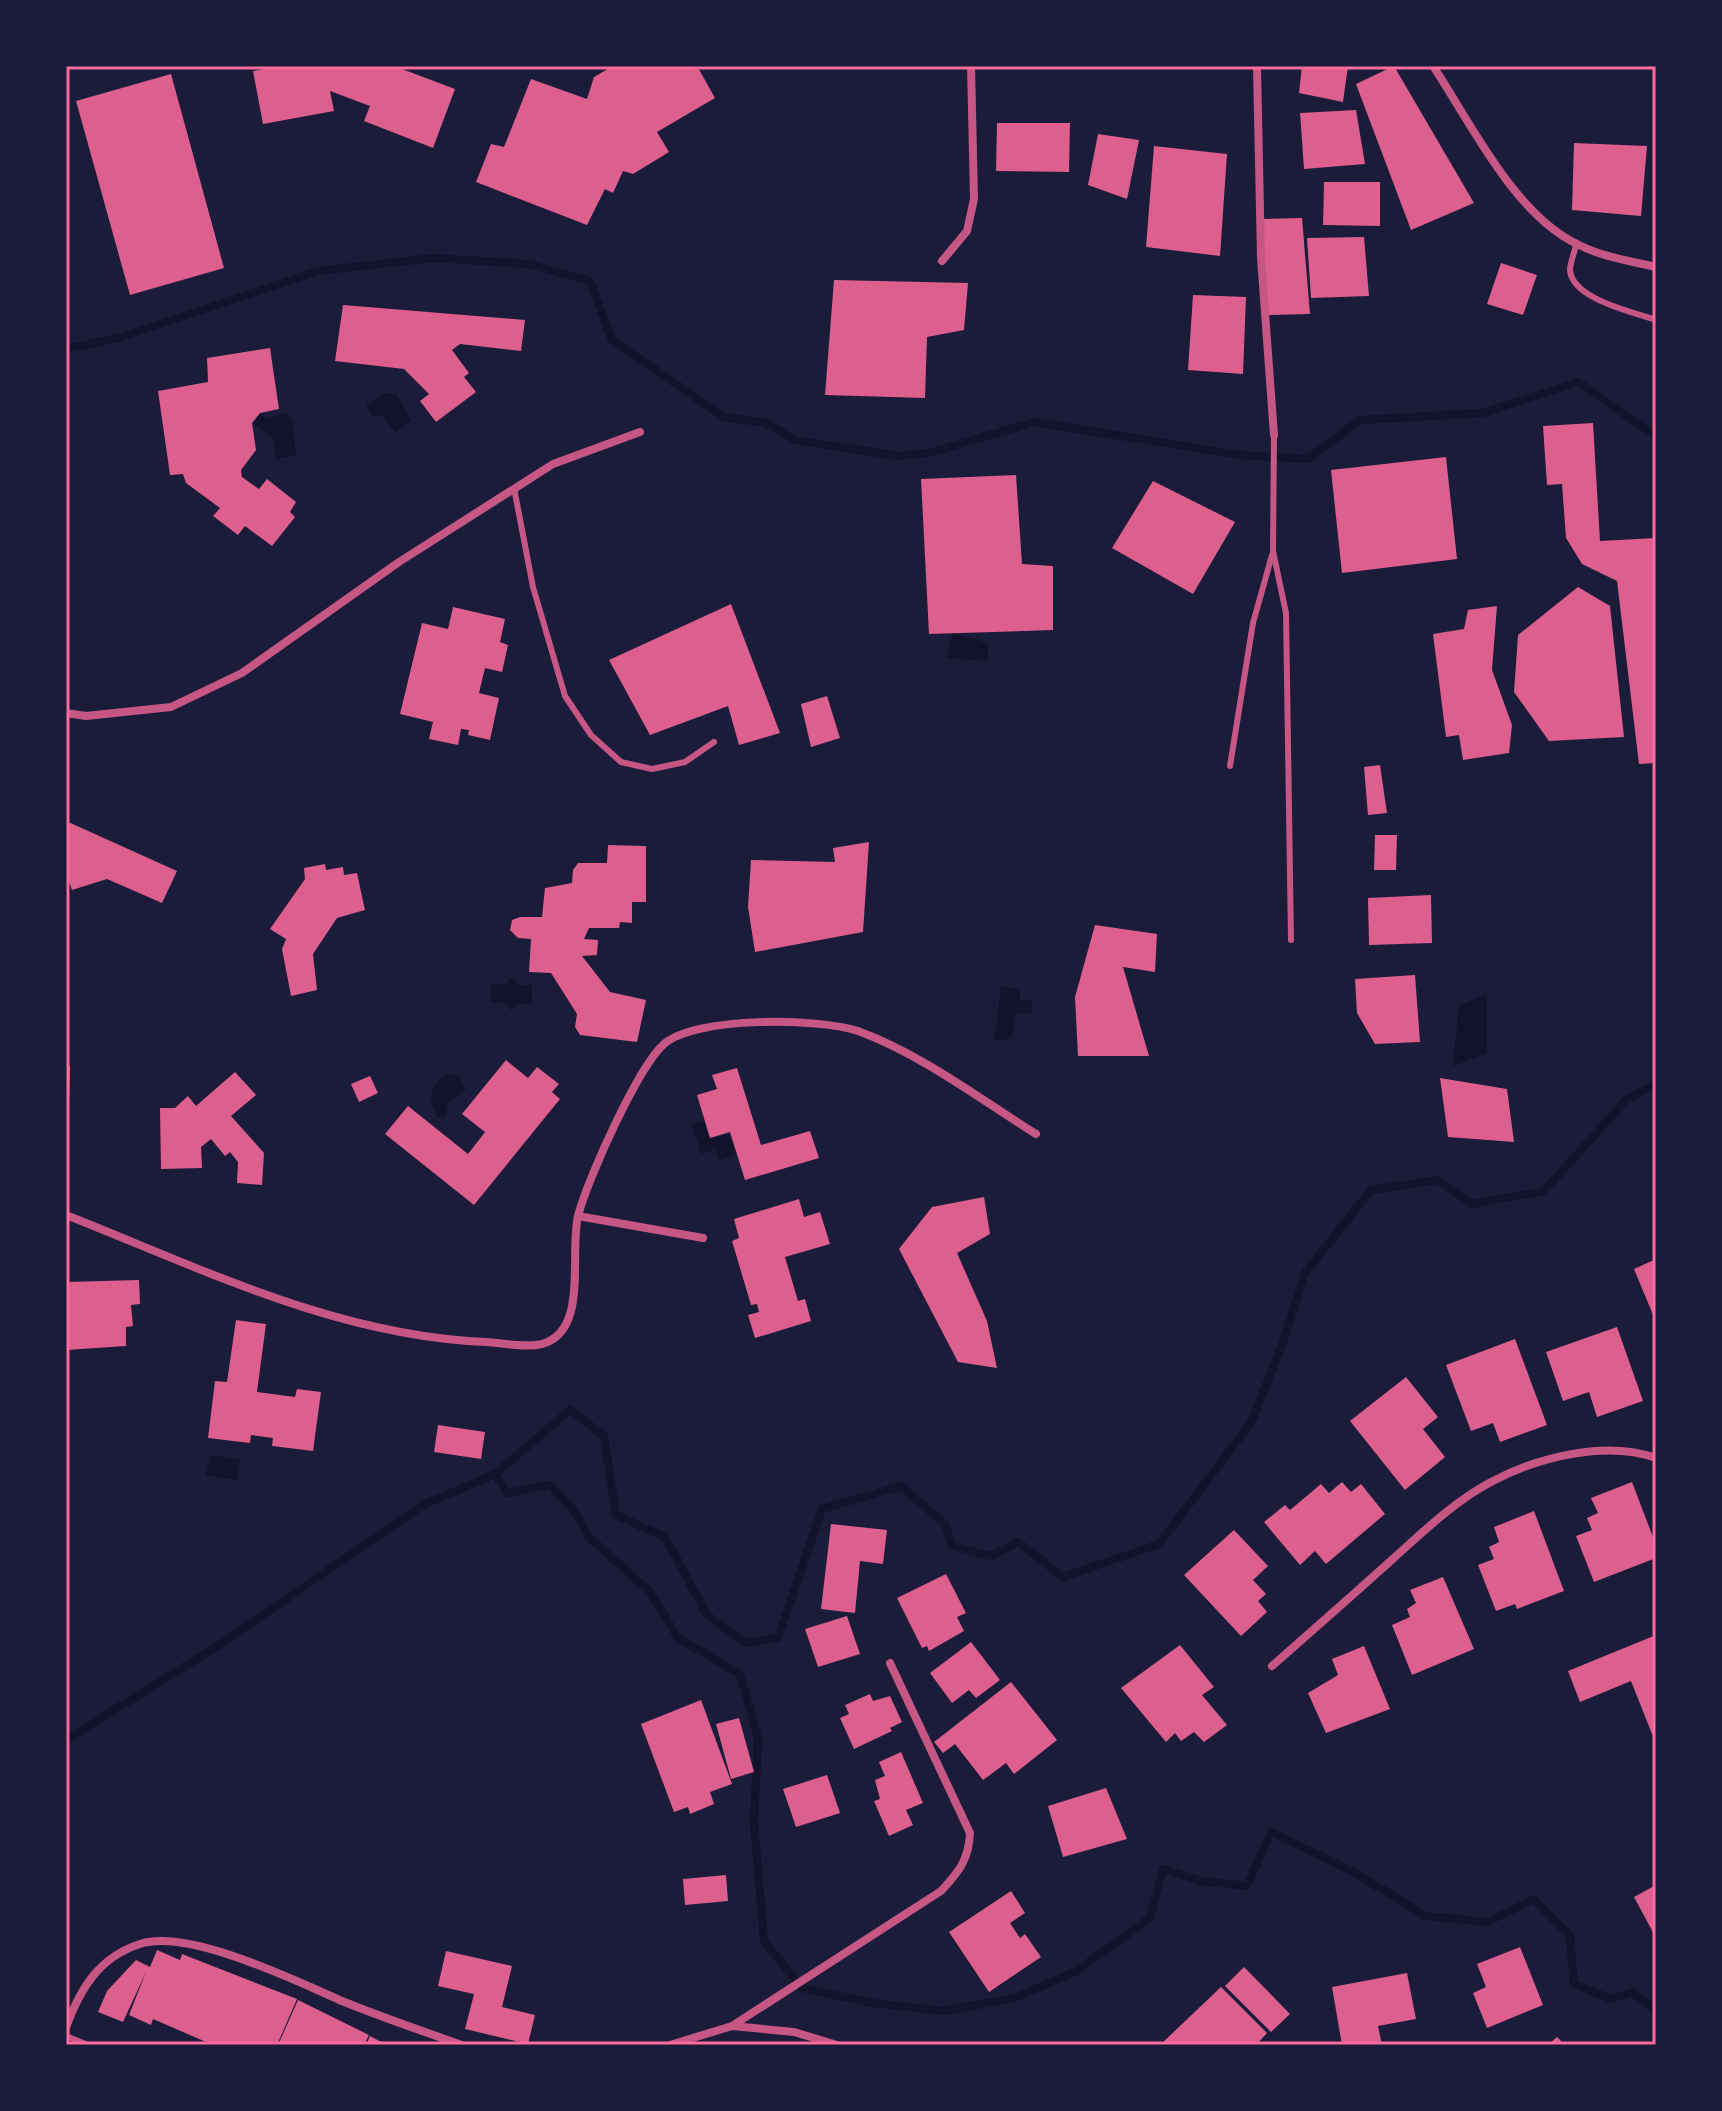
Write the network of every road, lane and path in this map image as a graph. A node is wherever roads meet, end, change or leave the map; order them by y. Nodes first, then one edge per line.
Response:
1 (971, 66) edge
2 (1257, 66) edge
3 (1433, 66) edge
4 (1576, 244) junction
5 (942, 261) dead end
6 (1656, 267) edge
7 (1656, 320) edge
8 (640, 432) dead end
9 (1274, 435) joint
10 (514, 488) junction
11 (1273, 551) junction
12 (66, 713) edge
13 (714, 742) dead end
14 (1230, 766) dead end
15 (1291, 940) dead end
16 (1036, 1134) dead end
17 (66, 1215) edge
18 (578, 1216) junction
19 (703, 1238) dead end
20 (1656, 1458) edge
21 (890, 1663) dead end
22 (1272, 1666) dead end
23 (732, 2026) junction
24 (66, 2027) edge
25 (66, 2036) edge
26 (88, 2045) edge
27 (462, 2045) edge
28 (670, 2045) edge
29 (837, 2045) edge

1 - 5 street
2 - 9 street
3 - 4 street
4 - 6 street
4 - 7 lane
8 - 10 street
9 - 11 lane
10 - 12 street
10 - 13 lane
11 - 14 lane
11 - 15 lane
16 - 18 street
17 - 18 street
18 - 19 street
20 - 22 street
21 - 23 street
23 - 28 street
23 - 29 street
24 - 27 street
25 - 26 lane

